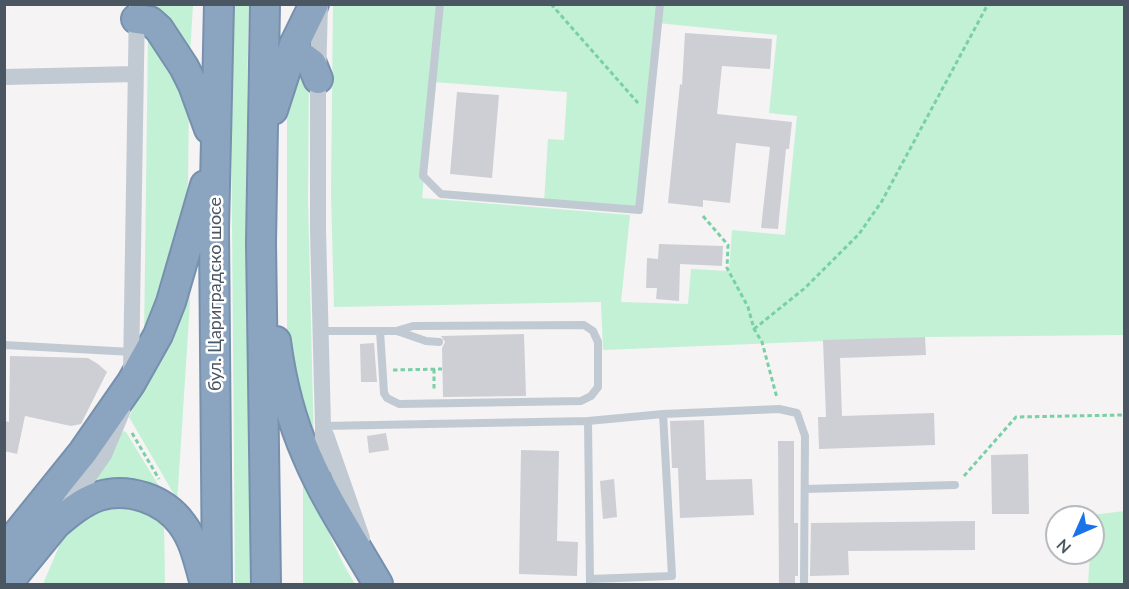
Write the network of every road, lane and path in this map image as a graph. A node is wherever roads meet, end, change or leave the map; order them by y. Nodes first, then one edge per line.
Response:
1 (219, 4) edge
2 (265, 4) edge
3 (314, 4) edge
4 (321, 4) edge
5 (440, 4) edge
6 (551, 4) edge
7 (660, 4) edge
8 (988, 4) edge
9 (137, 12) edge
10 (286, 65) junction
11 (135, 74) junction
12 (4, 77) edge
13 (318, 79) junction
14 (649, 115) junction
15 (262, 147) junction
16 (215, 149) junction
17 (703, 216) dead end
18 (261, 243) junction
19 (754, 329) junction
20 (321, 331) junction
21 (380, 331) junction
22 (396, 331) junction
23 (440, 342) dead end
24 (4, 345) edge
25 (132, 352) junction
26 (434, 369) junction
27 (442, 369) dead end
28 (393, 370) dead end
29 (131, 383) junction
30 (434, 400) dead end
31 (779, 409) junction
32 (663, 414) junction
33 (1125, 415) edge
34 (588, 421) junction
35 (323, 426) junction
36 (129, 427) dead end
37 (956, 485) joint
38 (164, 487) dead end
39 (323, 489) junction
40 (805, 489) junction
41 (56, 524) junction
42 (4, 550) edge
43 (590, 582) edge
44 (7, 585) edge
45 (205, 585) edge
46 (218, 585) edge
47 (266, 585) edge
48 (362, 585) edge
49 (380, 585) edge
50 (804, 585) edge

1 - 16 highway, бул. Цариградско шосе
2 - 15 highway
3 - 10 highway
4 - 13 street
5 - 14 lane
6 - 14 path
7 - 14 lane
8 - 19 path
9 - 11 street
9 - 16 highway
10 - 13 highway
10 - 15 highway
11 - 12 street
11 - 25 street
13 - 20 street
15 - 18 highway
16 - 29 highway
16 - 46 highway, бул. Цариградско шосе
17 - 19 path
18 - 39 highway
18 - 47 highway
19 - 31 path
20 - 21 lane
20 - 35 street
21 - 22 lane
21 - 22 lane
22 - 23 lane
24 - 25 lane
25 - 29 street
26 - 27 path
26 - 28 path
26 - 30 path
29 - 41 street
29 - 42 highway
31 - 32 lane
31 - 40 lane
32 - 34 lane
32 - 43 lane
33 - 37 path
34 - 35 lane
34 - 43 lane
35 - 39 street
35 - 49 street
36 - 38 path
37 - 40 lane
39 - 48 street
39 - 49 highway
40 - 50 lane
41 - 44 highway
41 - 45 highway

